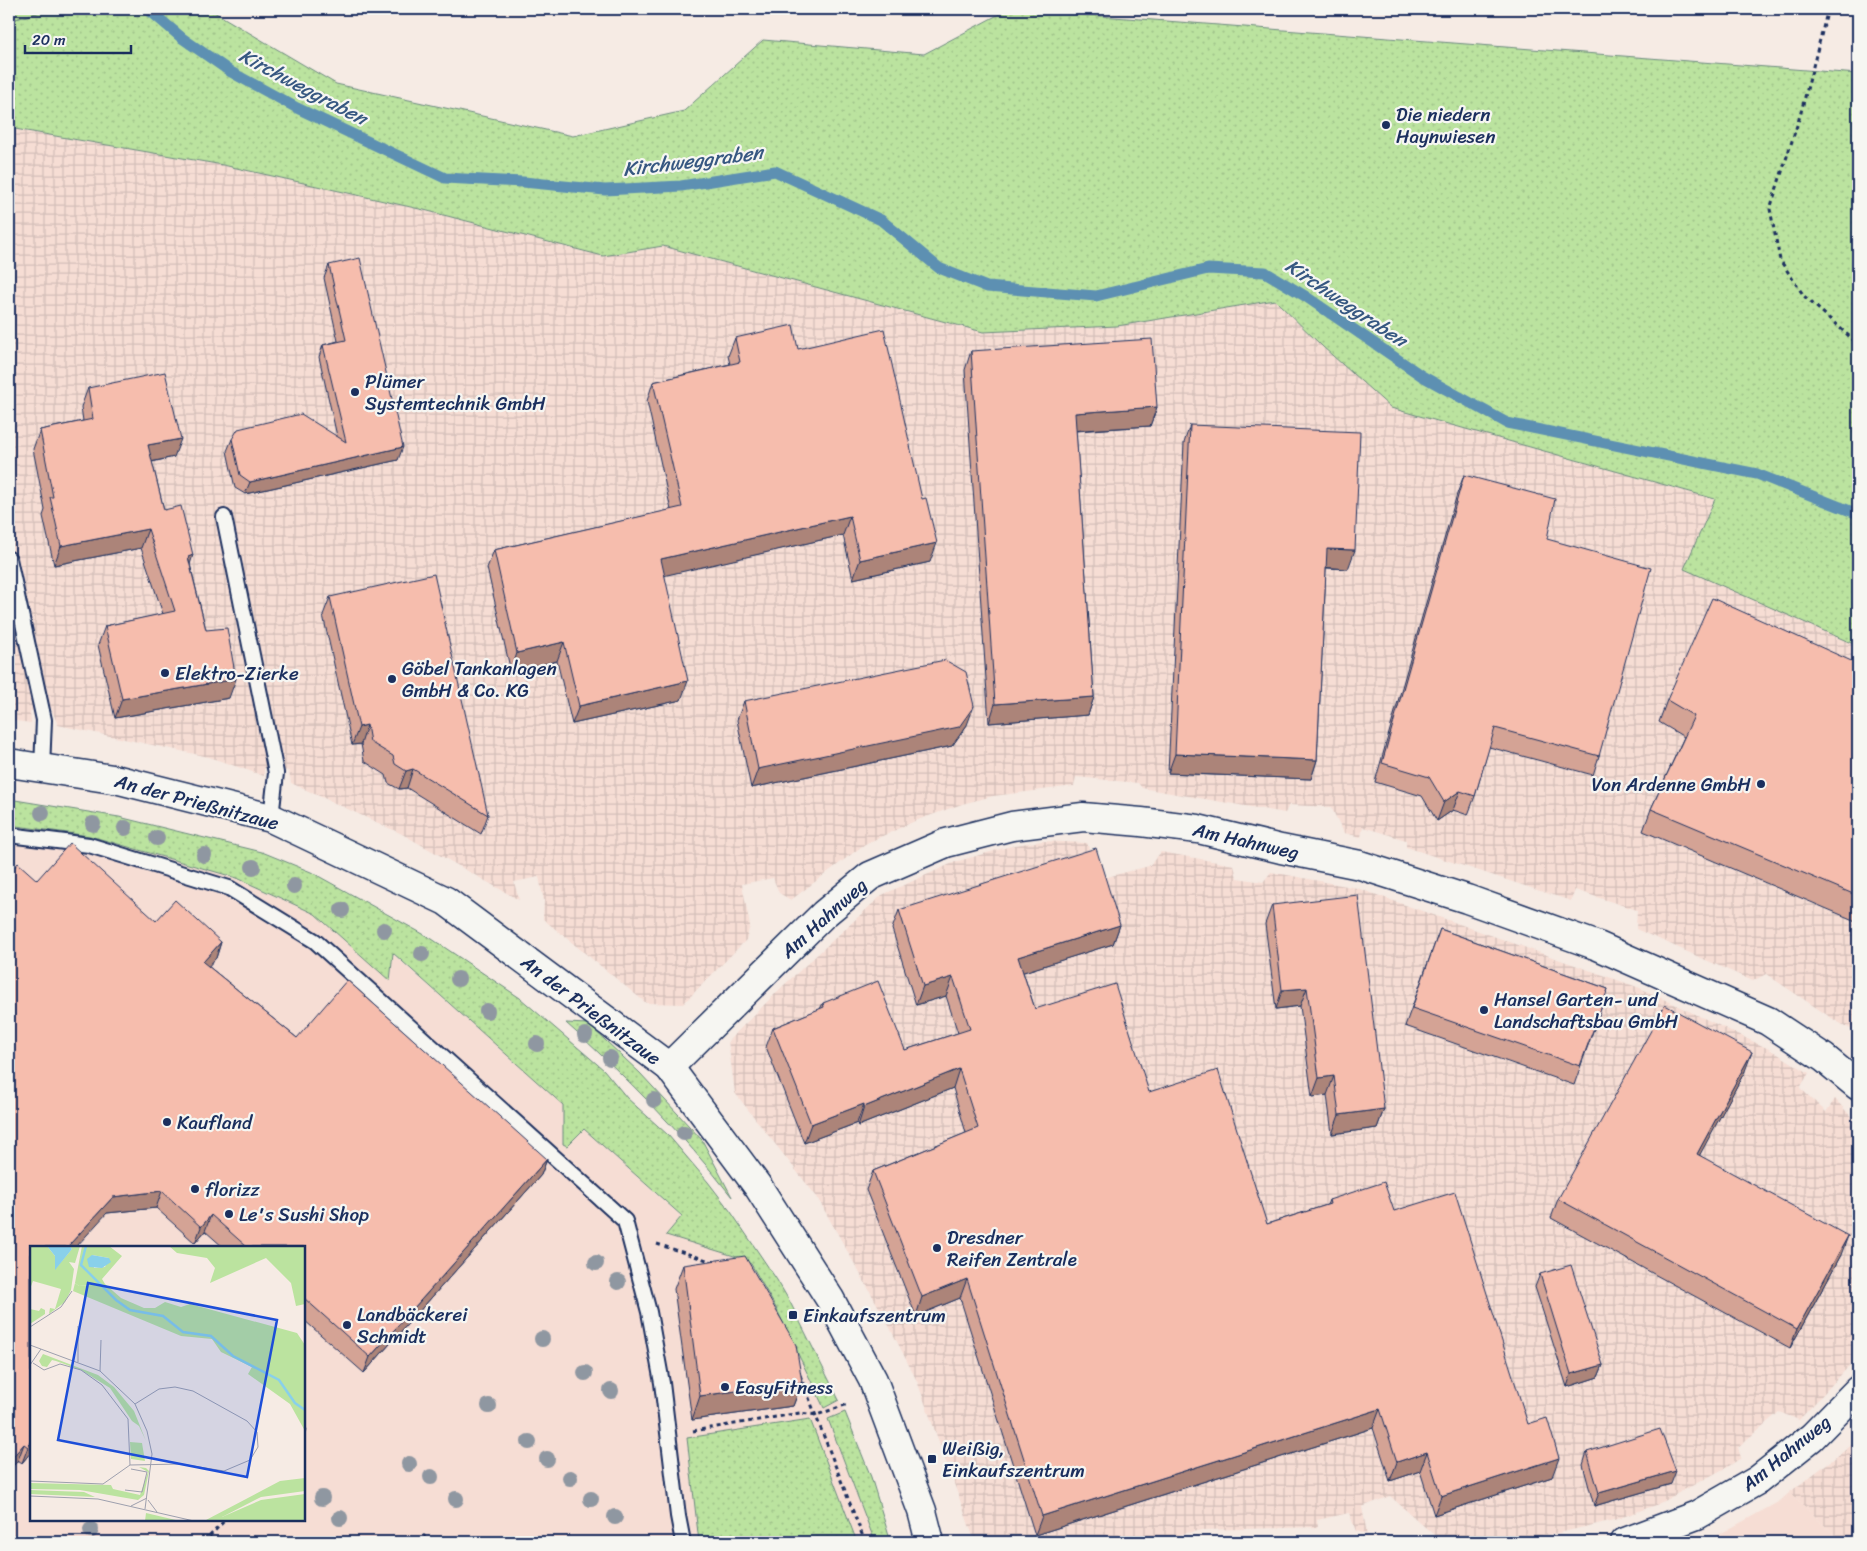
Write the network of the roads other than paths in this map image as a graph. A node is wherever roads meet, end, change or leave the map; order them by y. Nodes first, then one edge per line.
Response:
1 (224, 517) dead end
2 (9, 559) edge
3 (9, 763) edge
4 (42, 768) junction
5 (271, 818) junction
6 (9, 835) edge
7 (669, 1067) junction
8 (1858, 1086) edge
9 (1858, 1390) edge
10 (683, 1542) edge
11 (930, 1542) edge
12 (1625, 1542) edge

1 - 5 lane
2 - 4 lane
3 - 4 street, An der Prießnitzaue
4 - 5 street, An der Prießnitzaue
5 - 7 street, An der Prießnitzaue
6 - 10 lane
7 - 8 street, Am Hahnweg
7 - 11 street, An der Prießnitzaue
9 - 12 street, Am Hahnweg

